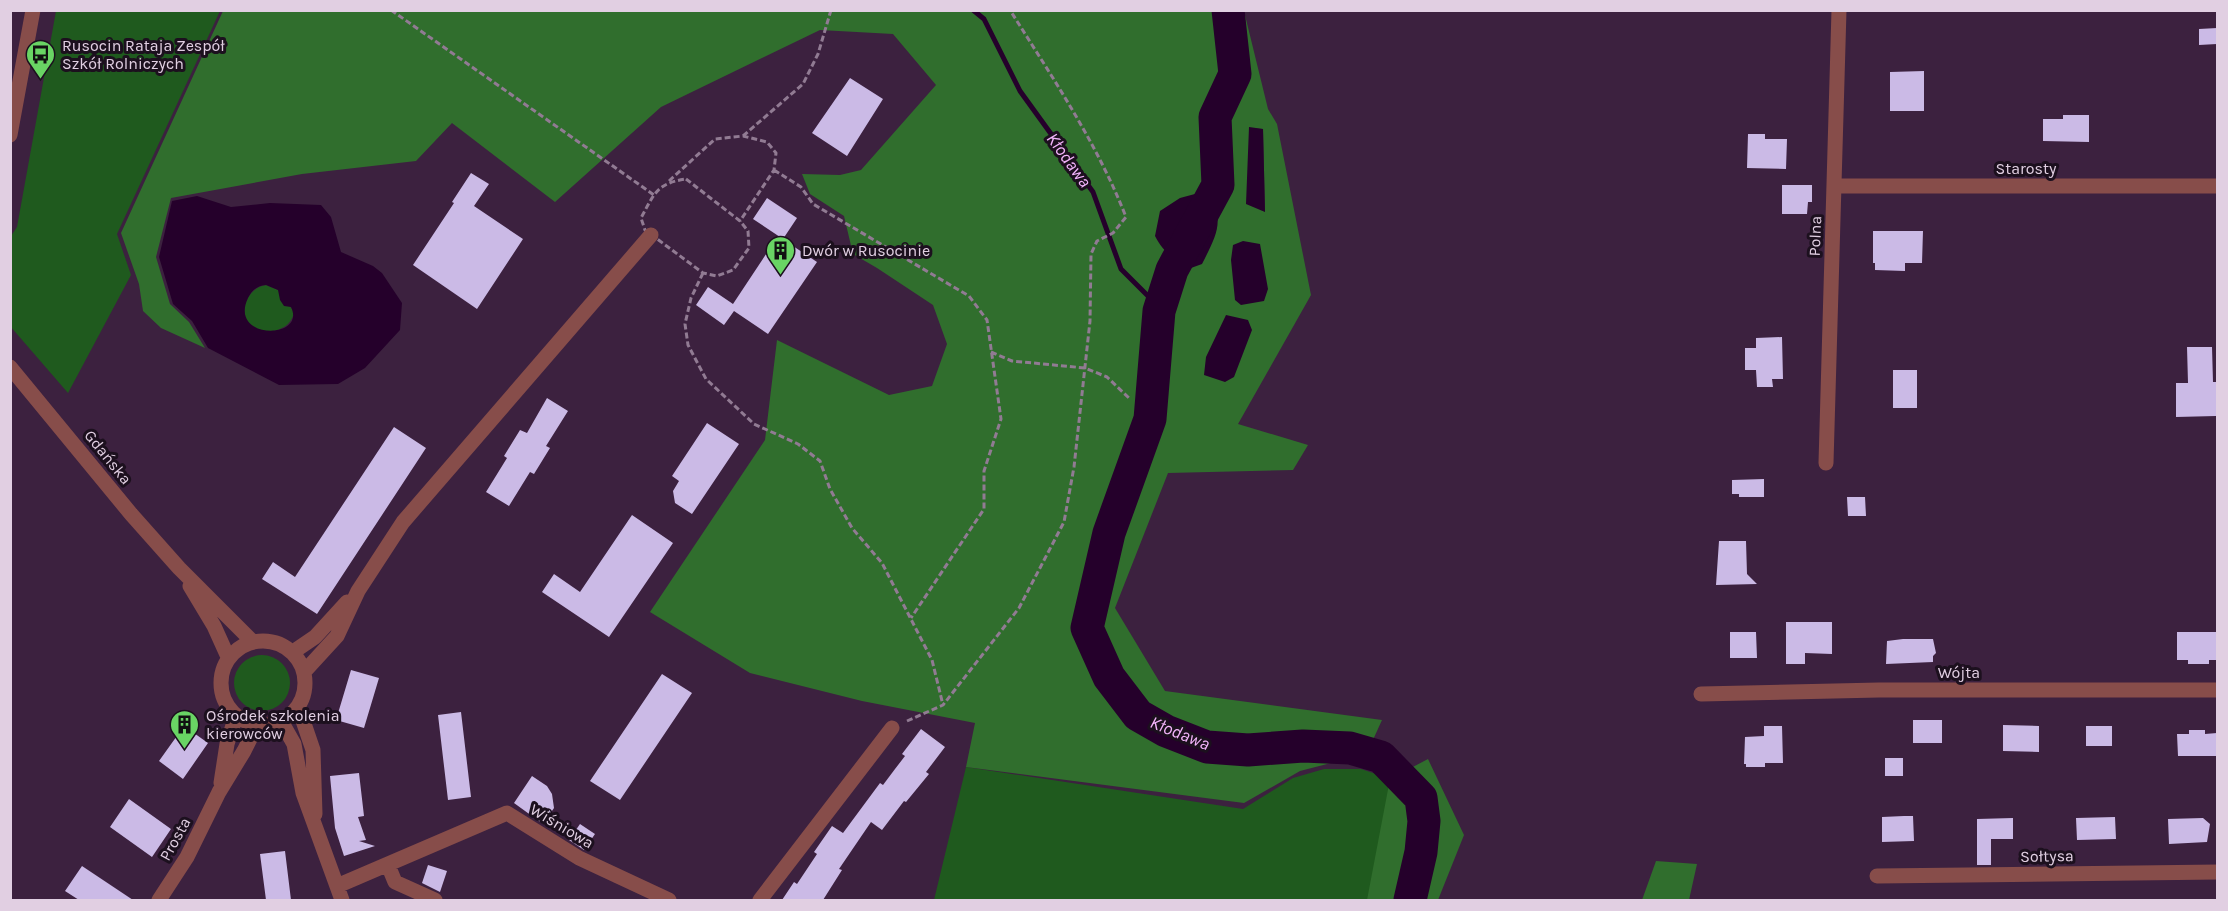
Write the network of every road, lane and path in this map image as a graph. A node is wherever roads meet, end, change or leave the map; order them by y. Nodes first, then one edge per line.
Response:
1 (33, 10) edge
2 (390, 10) edge
3 (831, 10) edge
4 (1010, 10) edge
5 (1839, 10) edge
6 (10, 135) edge
7 (743, 136) junction
8 (774, 171) junction
9 (669, 181) junction
10 (1835, 186) junction
11 (2217, 186) edge
12 (654, 195) junction
13 (740, 221) junction
14 (651, 235) junction
15 (703, 273) junction
16 (991, 352) junction
17 (10, 367) edge
18 (1084, 368) junction
19 (1130, 399) dead end
20 (1826, 463) dead end
21 (180, 568) junction
22 (358, 591) junction
23 (911, 618) junction
24 (252, 641) junction
25 (292, 652) junction
26 (228, 657) junction
27 (304, 672) junction
28 (2217, 690) edge
29 (1701, 694) dead end
30 (943, 705) junction
31 (298, 706) junction
32 (236, 716) junction
33 (281, 721) junction
34 (256, 725) junction
35 (892, 728) joint
36 (219, 792) junction
37 (316, 826) junction
38 (388, 865) junction
39 (2217, 872) edge
40 (1877, 876) dead end
41 (339, 893) edge
42 (159, 900) edge
43 (435, 900) edge
44 (669, 900) edge
45 (760, 900) edge

1 - 6 street
2 - 12 path
3 - 7 path
4 - 18 path
5 - 10 street, Polna
7 - 8 path
7 - 9 path
8 - 13 path
8 - 16 path
9 - 12 path
9 - 13 path
10 - 11 street, Starosty
10 - 20 street, Polna
12 - 14 path
13 - 15 path
14 - 15 path
14 - 22 street
15 - 23 path
16 - 18 path
16 - 23 path
17 - 21 street, Gdańska
18 - 19 path
18 - 30 path
21 - 24 street, Gdańska
21 - 26 street, Gdańska
22 - 25 street
22 - 27 street
23 - 30 path
24 - 25 street
24 - 26 street
25 - 27 street
26 - 32 street
27 - 31 street
28 - 29 street, Wójta
30 - 35 path
31 - 33 street
31 - 37 street
32 - 34 street
32 - 36 street, Prosta
33 - 34 street
33 - 37 street
34 - 36 street, Prosta
35 - 45 street
36 - 42 street, Prosta
37 - 41 street
38 - 41 street, Wiśniowa
38 - 43 street
38 - 44 street, Wiśniowa
39 - 40 street, Sołtysa

